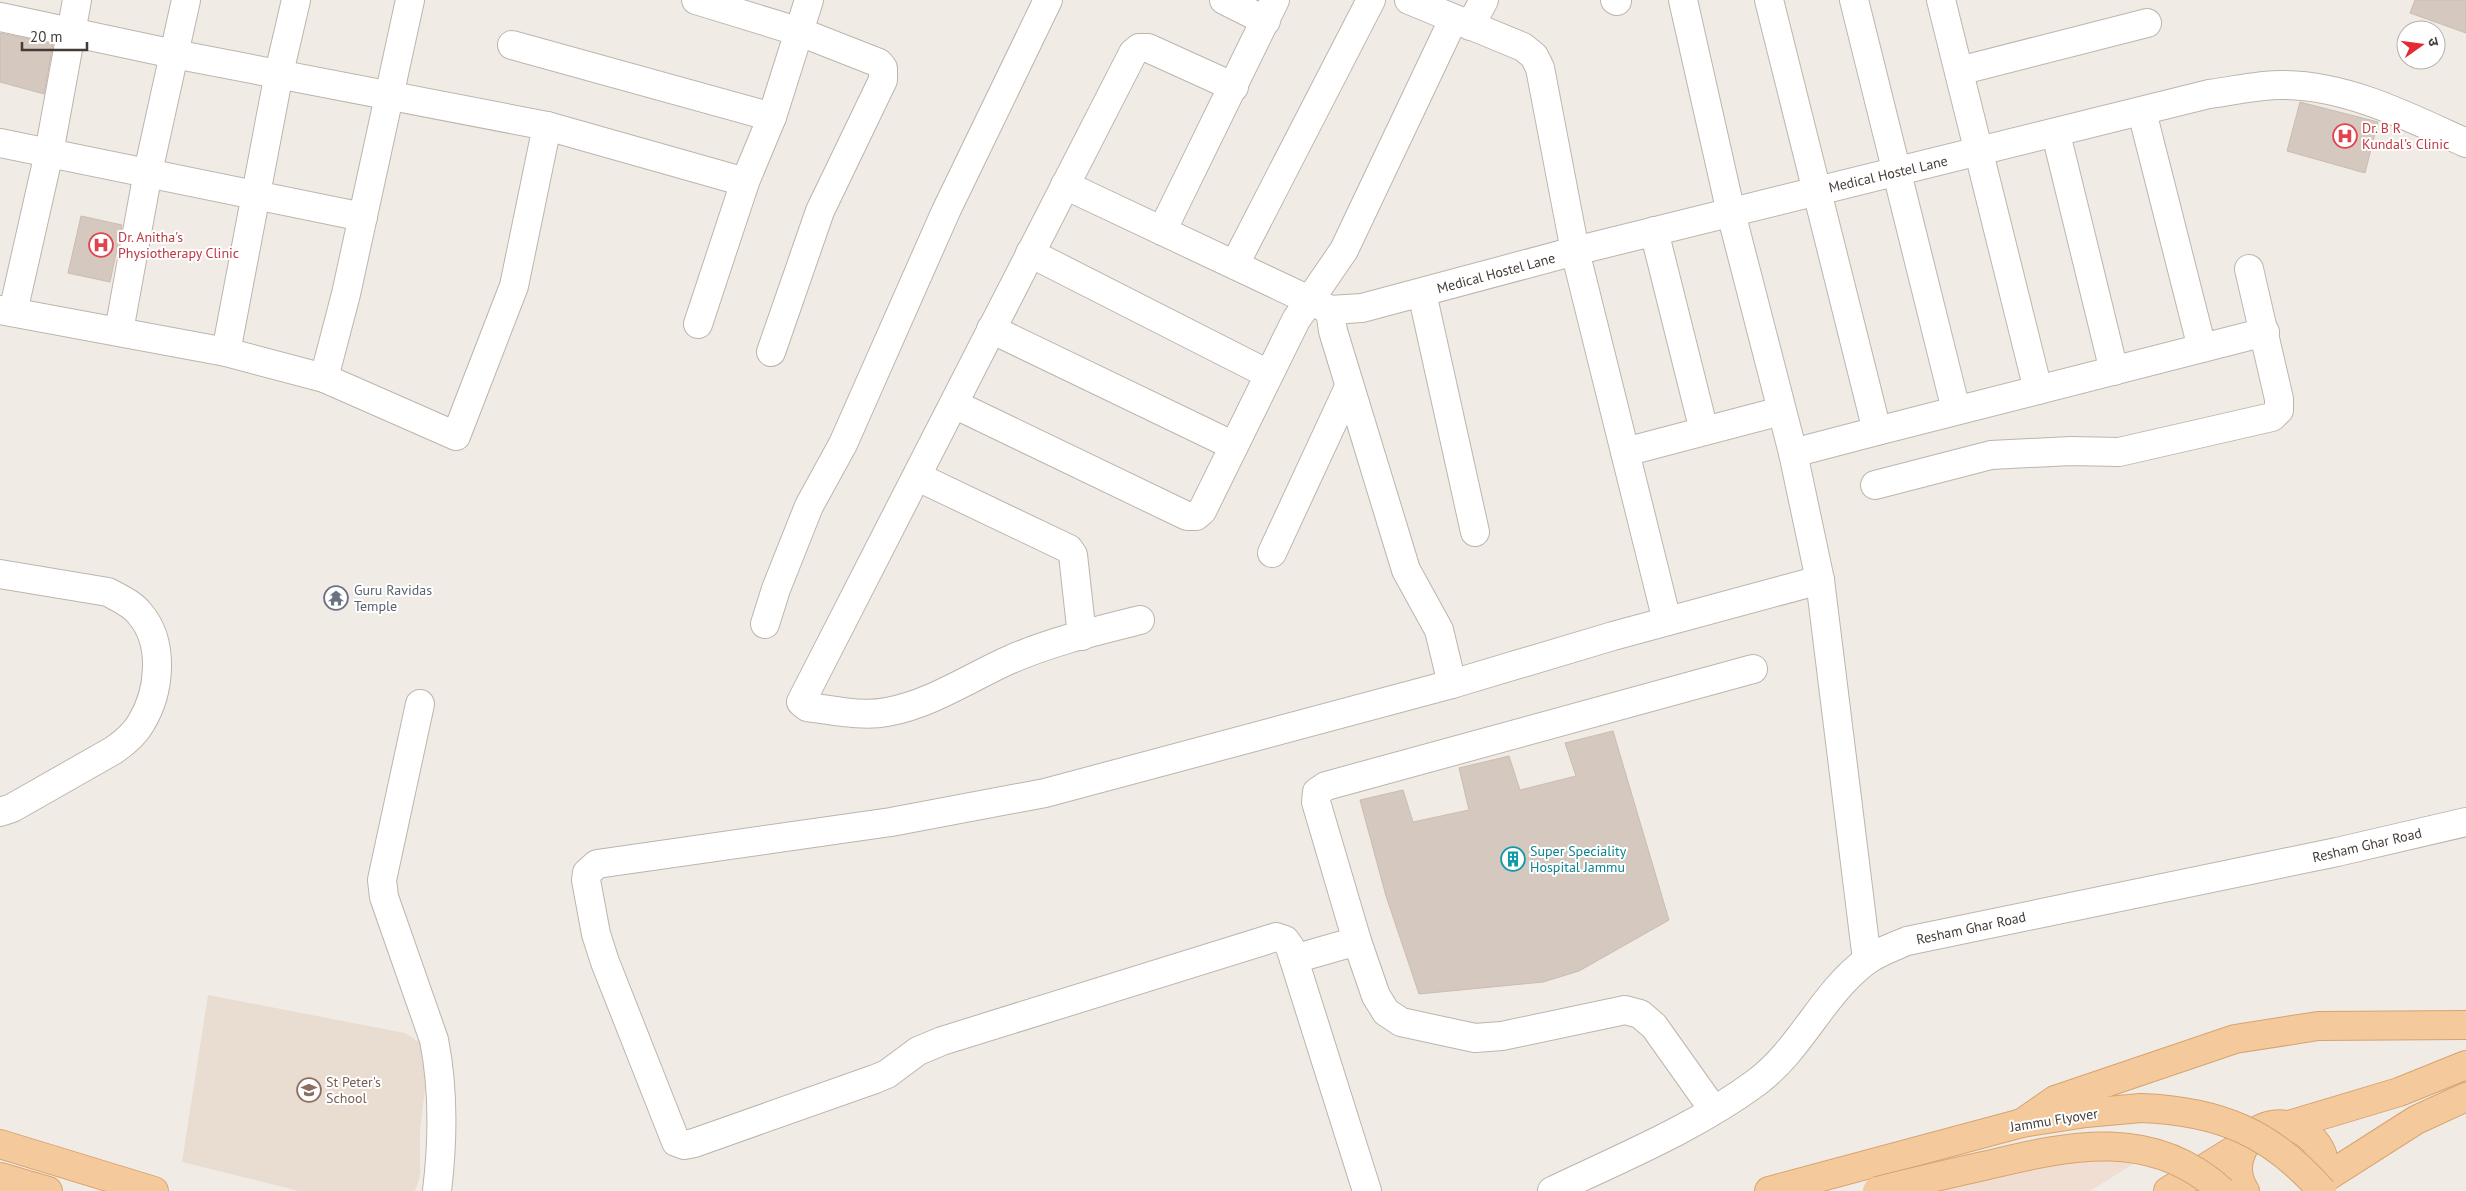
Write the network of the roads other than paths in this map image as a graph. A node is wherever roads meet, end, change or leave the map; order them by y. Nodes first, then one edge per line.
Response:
1 (76, 0) edge
2 (186, 0) edge
3 (296, 0) edge
4 (410, 0) edge
5 (696, 0) edge
6 (809, 0) edge
7 (1048, 0) edge
8 (1224, 0) edge
9 (1371, 0) edge
10 (1409, 0) edge
11 (1484, 0) edge
12 (1683, 0) edge
13 (1769, 0) edge
14 (1854, 0) edge
15 (1941, 0) edge
16 (1270, 10) edge
17 (0, 17) edge
18 (2147, 22) dead end
19 (1461, 23) junction
20 (71, 31) junction
21 (800, 32) junction
22 (512, 45) dead end
23 (174, 54) junction
24 (1959, 71) junction
25 (280, 73) junction
26 (1234, 87) junction
27 (388, 96) junction
28 (2142, 112) junction
29 (772, 117) junction
30 (547, 126) junction
31 (2056, 134) junction
32 (0, 143) edge
33 (2466, 143) edge
34 (1979, 152) junction
35 (49, 153) junction
36 (148, 172) junction
37 (1897, 172) junction
38 (745, 182) junction
39 (1065, 185) junction
40 (1818, 191) junction
41 (256, 194) junction
42 (1731, 213) junction
43 (363, 217) junction
44 (1162, 230) junction
45 (1654, 232) junction
46 (1575, 251) junction
47 (1030, 253) junction
48 (1235, 264) junction
49 (2250, 269) dead end
50 (1422, 293) junction
51 (1320, 306) junction
52 (7, 311) edge
53 (698, 324) dead end
54 (990, 329) junction
55 (119, 331) junction
56 (2265, 332) junction
57 (2202, 348) junction
58 (226, 352) junction
59 (771, 352) dead end
60 (2114, 371) junction
61 (1268, 374) junction
62 (324, 378) junction
63 (1349, 387) junction
64 (2038, 390) junction
65 (954, 404) junction
66 (1956, 410) junction
67 (1781, 411) junction
68 (1704, 431) junction
69 (1877, 431) junction
70 (1234, 446) junction
71 (1625, 452) junction
72 (1793, 453) junction
73 (918, 477) junction
74 (1875, 485) dead end
75 (1475, 532) dead end
76 (1272, 553) dead end
77 (0, 574) edge
78 (1820, 580) junction
79 (1140, 620) dead end
80 (1667, 621) junction
81 (765, 624) dead end
82 (1082, 636) junction
83 (1753, 669) dead end
84 (1452, 684) junction
85 (420, 704) dead end
86 (0, 812) edge
87 (2466, 822) edge
88 (1357, 941) junction
89 (1294, 959) junction
90 (1867, 960) junction
91 (2466, 1025) edge
92 (2466, 1065) edge
93 (2466, 1097) edge
94 (1713, 1109) junction
95 (2022, 1123) junction
96 (2289, 1125) junction
97 (0, 1144) edge
98 (2244, 1144) junction
99 (0, 1177) edge
100 (2320, 1187) edge
101 (48, 1191) edge
102 (154, 1191) edge
103 (437, 1191) edge
104 (1368, 1191) edge
105 (1552, 1191) edge
106 (1769, 1191) edge
107 (1877, 1191) edge
108 (2168, 1191) edge
109 (2222, 1191) edge
110 (2245, 1191) edge

1 - 20 street
2 - 23 street
3 - 25 street
4 - 27 street
5 - 21 street
6 - 21 street
7 - 81 street
8 - 16 street
9 - 48 street
10 - 19 street
11 - 19 street
12 - 42 street
13 - 40 street
14 - 37 street
15 - 24 street
16 - 26 street
17 - 20 street
18 - 24 street
19 - 46 street
19 - 51 street
20 - 23 street
20 - 35 street
21 - 29 street
21 - 59 street
22 - 29 street
23 - 25 street
23 - 36 street
24 - 34 street
25 - 27 street
25 - 41 street
26 - 39 street
26 - 44 street
27 - 30 street
27 - 43 street
28 - 31 street, Medical Hostel Lane
28 - 33 street, Medical Hostel Lane
28 - 57 street
29 - 38 street
30 - 38 street
30 - 62 street
31 - 34 street, Medical Hostel Lane
31 - 60 street
32 - 35 street
34 - 37 street, Medical Hostel Lane
34 - 64 street
35 - 36 street
35 - 52 street
36 - 41 street
36 - 55 street
37 - 40 street, Medical Hostel Lane
37 - 66 street
38 - 53 street
39 - 44 street
39 - 47 street
40 - 42 street, Medical Hostel Lane
40 - 69 street
41 - 43 street
41 - 58 street
42 - 45 street, Medical Hostel Lane
42 - 67 street
43 - 62 street
44 - 48 street
45 - 46 street, Medical Hostel Lane
45 - 68 street
46 - 50 street, Medical Hostel Lane
46 - 71 street
47 - 54 street
47 - 61 street
48 - 51 street
49 - 56 street
50 - 51 street, Medical Hostel Lane
50 - 75 street
51 - 61 street
51 - 63 street
52 - 55 street
54 - 65 street
54 - 70 street
55 - 58 street
56 - 57 street
56 - 74 street
57 - 60 street
58 - 62 street
60 - 64 street
61 - 70 street
63 - 76 street
63 - 84 street
64 - 66 street
65 - 70 street
65 - 73 street
66 - 69 street
67 - 68 street
67 - 72 street
68 - 71 street
69 - 72 street
71 - 80 street
72 - 78 street
73 - 82 street
73 - 82 street
77 - 86 street
78 - 80 street
78 - 90 street
79 - 82 street
80 - 84 street
83 - 88 street
84 - 89 street
85 - 103 street
87 - 90 street, Resham Ghar Road
88 - 89 street
88 - 94 street
89 - 104 street
90 - 94 street, Resham Ghar Road
91 - 95 main road
92 - 96 main road
93 - 100 main road
94 - 105 street, Resham Ghar Road
95 - 100 main road, Jammu Flyover, bridge
95 - 106 main road, Jammu Flyover
96 - 98 main road
96 - 100 main road
97 - 102 main road
98 - 108 main road
98 - 110 main road
99 - 101 main road
107 - 109 main road, bridge

